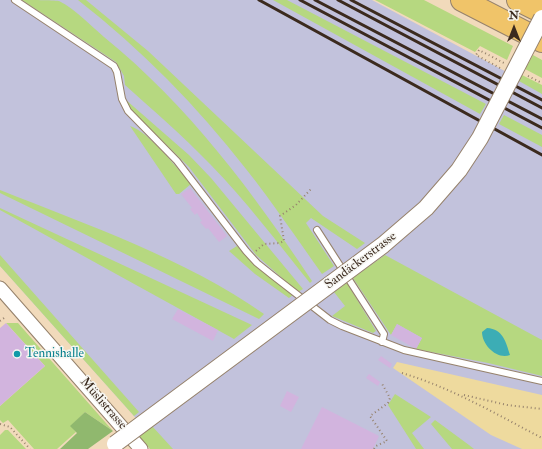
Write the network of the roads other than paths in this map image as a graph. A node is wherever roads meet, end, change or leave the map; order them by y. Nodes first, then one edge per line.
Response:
1 (15, 0) edge
2 (462, 0) edge
3 (518, 0) edge
4 (542, 12) edge
5 (542, 18) edge
6 (542, 41) edge
7 (317, 230) dead end
8 (0, 288) edge
9 (382, 342) junction
10 (542, 381) edge
11 (115, 444) dead end
12 (141, 449) edge

1 - 9 lane
2 - 6 highway
3 - 4 highway
5 - 11 street, Sandäckerstrasse, bridge
7 - 9 lane
8 - 12 street, Müslistrasse
9 - 10 lane

